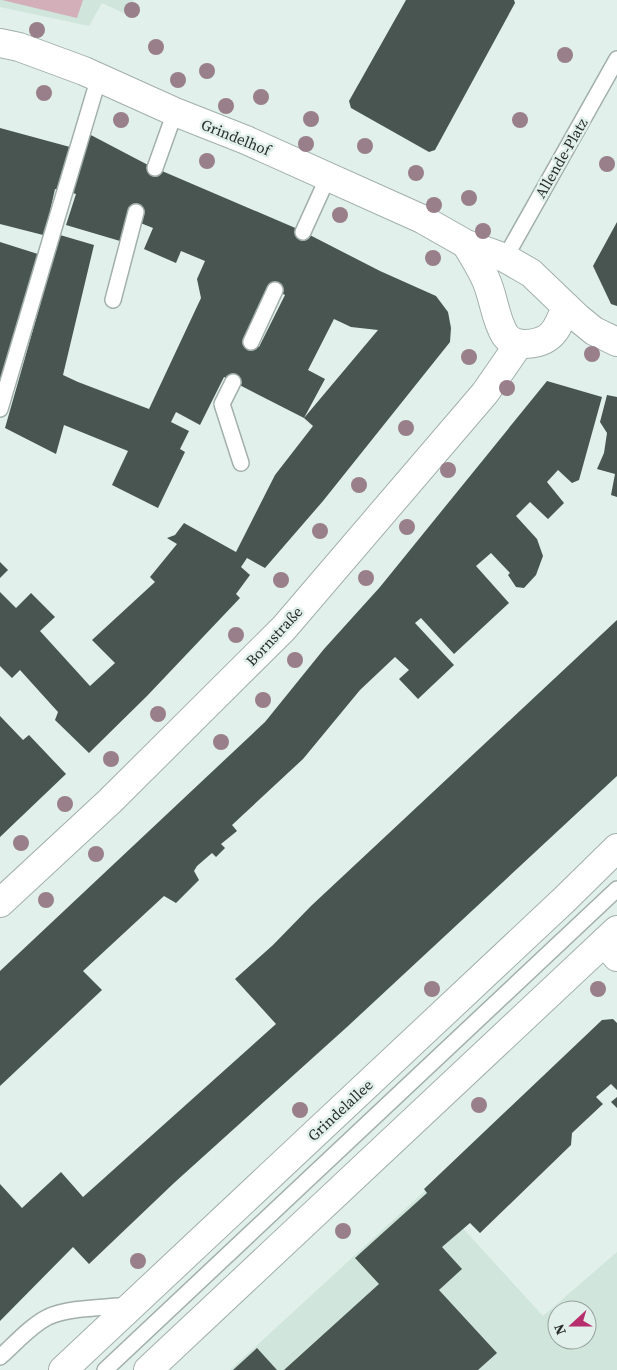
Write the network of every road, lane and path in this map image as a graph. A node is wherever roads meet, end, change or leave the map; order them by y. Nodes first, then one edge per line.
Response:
1 (0, 43) edge
2 (617, 59) edge
3 (99, 77) junction
4 (175, 112) junction
5 (155, 168) dead end
6 (328, 176) junction
7 (136, 212) dead end
8 (303, 232) dead end
9 (466, 244) junction
10 (505, 258) junction
11 (276, 290) dead end
12 (113, 300) dead end
13 (566, 307) junction
14 (251, 342) dead end
15 (617, 342) edge
16 (519, 344) junction
17 (233, 382) dead end
18 (0, 409) edge
19 (241, 463) dead end
20 (617, 848) edge
21 (617, 889) edge
22 (0, 902) edge
23 (613, 943) edge
24 (133, 1305) junction
25 (0, 1357) edge
26 (62, 1370) edge
27 (106, 1370) edge
28 (148, 1370) edge

1 - 3 street, Grindelhof
2 - 10 lane, Allende-Platz
3 - 4 street, Grindelhof
3 - 18 lane
4 - 5 lane
4 - 6 street, Grindelhof
6 - 8 lane
6 - 9 street, Grindelhof
7 - 12 lane
9 - 10 street, Grindelhof
9 - 16 street
10 - 13 street, Grindelhof
11 - 14 lane
13 - 15 street, Grindelhof
13 - 16 street
16 - 22 street, Bornstraße
17 - 19 lane
20 - 24 street, Grindelallee
21 - 27 lane, Grindelallee
23 - 28 street
24 - 25 lane
24 - 26 street, Grindelallee

